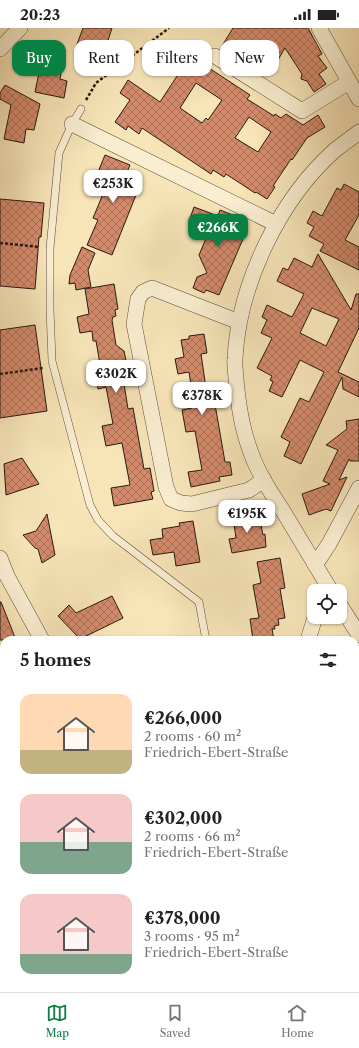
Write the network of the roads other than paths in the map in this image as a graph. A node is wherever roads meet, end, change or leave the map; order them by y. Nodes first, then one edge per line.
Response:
1 (20, 28) edge
2 (319, 28) edge
3 (0, 49) edge
4 (215, 56) dead end
5 (349, 82) junction
6 (359, 99) edge
7 (81, 109) dead end
8 (72, 124) junction
9 (359, 132) edge
10 (276, 224) junction
11 (239, 322) junction
12 (264, 480) junction
13 (359, 488) edge
14 (0, 558) edge
15 (315, 564) junction
16 (327, 584) edge
17 (347, 616) edge
18 (313, 624) edge
19 (359, 635) edge
20 (40, 636) edge
21 (205, 636) edge
22 (309, 636) edge

1 - 3 street
2 - 5 street
4 - 5 street
5 - 6 street
7 - 8 lane
8 - 10 street
8 - 21 lane
9 - 10 street
10 - 11 street
11 - 12 street
11 - 12 street
12 - 15 street
13 - 15 street
14 - 20 street
15 - 16 street
17 - 19 street
18 - 22 street

